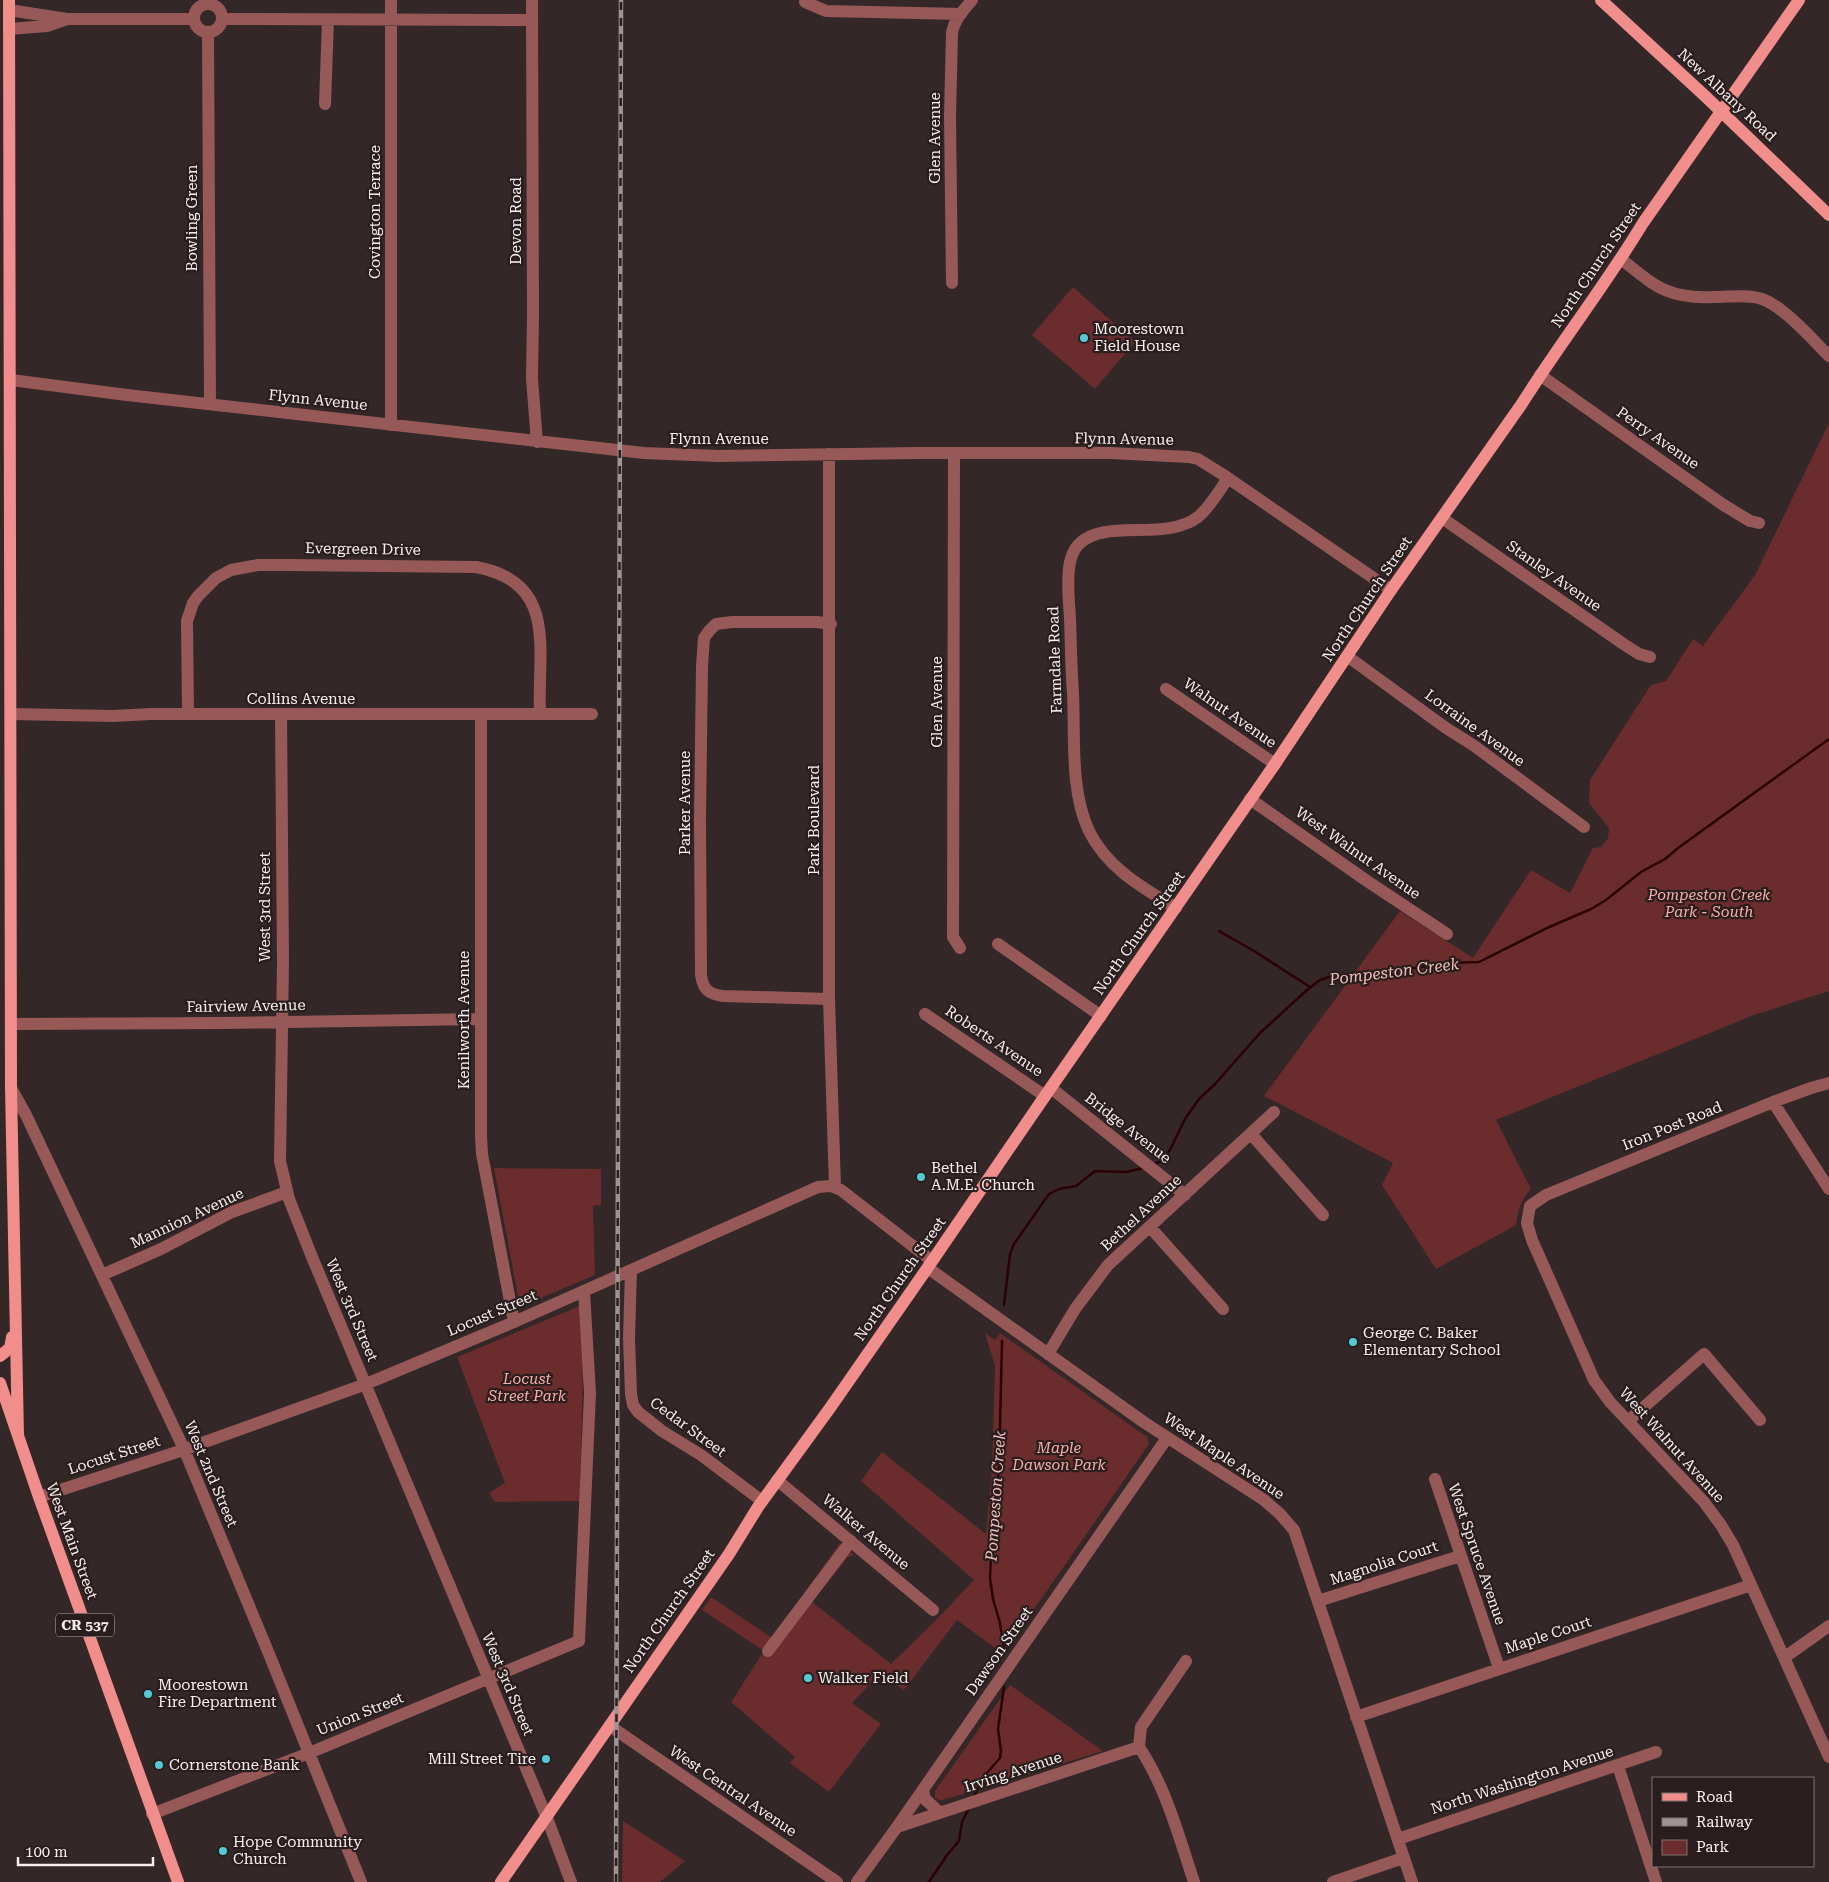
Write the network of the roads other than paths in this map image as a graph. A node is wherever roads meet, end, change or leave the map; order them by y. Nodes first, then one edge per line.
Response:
1 (391, 0) edge
2 (532, 0) edge
3 (972, 0) edge
4 (1601, 0) edge
5 (1799, 0) edge
6 (208, 2) edge
7 (805, 2) dead end
8 (9, 5) edge
9 (960, 14) junction
10 (67, 19) junction
11 (194, 19) junction
12 (222, 19) junction
13 (328, 20) junction
14 (391, 20) junction
15 (532, 20) junction
16 (9, 29) junction
17 (208, 33) junction
18 (325, 104) dead end
19 (1721, 111) junction
20 (1829, 215) edge
21 (1621, 259) junction
22 (952, 283) dead end
23 (1829, 356) edge
24 (1540, 375) junction
25 (11, 380) junction
26 (210, 404) junction
27 (391, 424) junction
28 (537, 442) junction
29 (829, 454) junction
30 (954, 454) junction
31 (1228, 478) junction
32 (1442, 518) junction
33 (1759, 523) dead end
34 (1391, 590) junction
35 (830, 624) junction
36 (1347, 656) junction
37 (1650, 658) dead end
38 (5, 661) edge
39 (1166, 689) dead end
40 (11, 714) junction
41 (188, 714) junction
42 (481, 714) junction
43 (540, 714) junction
44 (592, 714) dead end
45 (281, 715) junction
46 (1275, 764) junction
47 (1250, 799) junction
48 (1584, 827) dead end
49 (1176, 908) junction
50 (1447, 934) dead end
51 (998, 944) dead end
52 (960, 948) dead end
53 (829, 999) junction
54 (925, 1014) dead end
55 (1101, 1016) junction
56 (480, 1019) junction
57 (282, 1022) junction
58 (11, 1024) junction
59 (1829, 1083) edge
60 (11, 1088) junction
61 (1048, 1092) junction
62 (1773, 1102) junction
63 (1274, 1112) dead end
64 (1251, 1134) junction
65 (835, 1187) junction
66 (1829, 1189) edge
67 (287, 1192) junction
68 (1185, 1195) junction
69 (1530, 1206) joint
70 (1323, 1214) dead end
71 (1150, 1227) junction
72 (930, 1264) junction
73 (631, 1270) junction
74 (102, 1275) junction
75 (584, 1291) junction
76 (1223, 1309) dead end
77 (514, 1322) junction
78 (15, 1324) junction
79 (1048, 1354) junction
80 (0, 1356) edge
81 (0, 1383) edge
82 (366, 1384) junction
83 (1760, 1420) dead end
84 (1628, 1421) junction
85 (18, 1436) junction
86 (1167, 1438) junction
87 (184, 1449) junction
88 (777, 1480) junction
89 (1435, 1480) dead end
90 (39, 1497) junction
91 (762, 1501) junction
92 (851, 1541) junction
93 (1460, 1556) junction
94 (1751, 1585) junction
95 (1318, 1601) junction
96 (933, 1610) dead end
97 (1829, 1626) edge
98 (768, 1651) dead end
99 (1784, 1657) junction
100 (1186, 1661) dead end
101 (1499, 1668) junction
102 (489, 1678) junction
103 (1356, 1717) junction
104 (610, 1726) junction
105 (1139, 1747) junction
106 (1656, 1752) dead end
107 (309, 1753) junction
108 (1829, 1757) edge
109 (1618, 1766) junction
110 (923, 1790) junction
111 (940, 1813) junction
112 (152, 1814) junction
113 (547, 1818) junction
114 (897, 1827) junction
115 (1398, 1839) junction
116 (1404, 1858) junction
117 (178, 1882) edge
118 (361, 1882) edge
119 (501, 1882) edge
120 (571, 1882) edge
121 (837, 1882) edge
122 (857, 1882) edge
123 (1194, 1882) edge
124 (1332, 1882) edge
125 (1412, 1882) edge
126 (1656, 1882) edge

1 - 14 street, Covington Terrace
2 - 15 street, Devon Road
3 - 9 street, Glen Avenue
4 - 19 main road, New Albany Road
5 - 19 main road, North Church Street
6 - 11 street
6 - 12 street
7 - 9 street
8 - 10 street
8 - 16 main road, CR 537
9 - 22 street, Glen Avenue
10 - 11 street
10 - 16 street
11 - 17 street
12 - 13 street
12 - 17 street
13 - 14 street
13 - 18 street
14 - 15 street
14 - 27 street, Covington Terrace
15 - 28 street, Devon Road
16 - 25 main road, CR 537
17 - 26 street, Bowling Green
19 - 20 main road, New Albany Road
19 - 21 main road, North Church Street
21 - 23 street
21 - 24 main road, North Church Street
24 - 32 main road, North Church Street
24 - 33 street, Perry Avenue
25 - 26 street, Flynn Avenue
25 - 38 main road, CR 537
26 - 27 street, Flynn Avenue
27 - 28 street, Flynn Avenue
28 - 29 street, Flynn Avenue
29 - 30 street, Flynn Avenue
29 - 35 street, Park Boulevard
30 - 31 street, Flynn Avenue
30 - 52 street, Glen Avenue
31 - 34 street, Flynn Avenue
31 - 49 street, Farmdale Road
32 - 34 main road, North Church Street
32 - 37 street, Stanley Avenue
34 - 36 main road, North Church Street
35 - 53 street, Park Boulevard
35 - 53 street, Parker Avenue
36 - 46 main road, North Church Street
36 - 48 street, Lorraine Avenue
38 - 40 main road, CR 537
39 - 46 street, Walnut Avenue
40 - 41 street, Collins Avenue
40 - 58 main road, CR 537
41 - 43 street, Evergreen Drive
41 - 45 street, Collins Avenue
42 - 43 street, Collins Avenue
42 - 45 street, Collins Avenue
42 - 56 street, Kenilworth Avenue
43 - 44 street, Collins Avenue
45 - 57 street, West 3rd Street
46 - 47 main road, North Church Street
47 - 49 main road, North Church Street
47 - 50 street, West Walnut Avenue
49 - 55 main road, North Church Street
51 - 55 street
53 - 65 street, Park Boulevard
54 - 61 street, Roberts Avenue
55 - 61 main road, North Church Street
56 - 57 street, Fairview Avenue
56 - 77 street, Kenilworth Avenue
57 - 58 street, Fairview Avenue
57 - 67 street, West 3rd Street
58 - 60 main road, CR 537
59 - 62 street, Iron Post Road
60 - 74 street, West 2nd Street
60 - 78 main road, CR 537
61 - 68 street, Bridge Avenue
61 - 72 main road, North Church Street
62 - 66 street
62 - 69 street, Iron Post Road
63 - 64 street, Bethel Avenue
64 - 68 street, Bethel Avenue
64 - 70 street
65 - 72 street
65 - 73 street, Locust Street
67 - 74 street, Mannion Avenue
67 - 82 street, West 3rd Street
68 - 71 street, Bethel Avenue
69 - 84 street, West Walnut Avenue
71 - 76 street
71 - 79 street, Bethel Avenue
72 - 79 street, West Maple Avenue
72 - 88 main road, North Church Street
73 - 75 street, Locust Street
73 - 91 street, Cedar Street
74 - 87 street, West 2nd Street
75 - 77 street, Locust Street
75 - 102 street, Union Street
77 - 82 street, Locust Street
78 - 80 main road, CR 537
78 - 85 main road, CR 537
79 - 86 street, West Maple Avenue
81 - 85 main road, CR 537
82 - 87 street, Locust Street
82 - 102 street, West 3rd Street
83 - 84 street
84 - 94 street, West Walnut Avenue
85 - 90 main road, West Main Street / CR 537
86 - 95 street, West Maple Avenue
86 - 110 street, Dawson Street
87 - 90 street, Locust Street
87 - 107 street, West 2nd Street
88 - 91 main road, North Church Street
88 - 92 street, Walker Avenue
89 - 93 street, West Spruce Avenue
90 - 112 main road, West Main Street / CR 537
91 - 104 main road, North Church Street
92 - 96 street, Walker Avenue
92 - 98 street
93 - 95 street, Magnolia Court
93 - 101 street, West Spruce Avenue
94 - 99 street, West Walnut Avenue
94 - 101 street, Maple Court
95 - 103 street, West Maple Avenue
97 - 99 street
99 - 108 street, West Walnut Avenue
100 - 105 street
101 - 103 street, Maple Court
102 - 107 street, Union Street
102 - 113 street, West 3rd Street
103 - 115 street, West Maple Avenue
104 - 113 main road, North Church Street
104 - 121 street, West Central Avenue
105 - 111 street, Irving Avenue
105 - 123 street
106 - 109 street, North Washington Avenue
107 - 112 street, Union Street
107 - 118 street, West 2nd Street
109 - 115 street, North Washington Avenue
109 - 126 street
110 - 111 street
110 - 114 street, Dawson Street
111 - 114 street, Irving Avenue
112 - 117 main road, West Main Street / CR 537
113 - 119 main road, North Church Street
113 - 120 street, West 3rd Street
114 - 122 street, Dawson Street
115 - 116 street, West Maple Avenue
116 - 124 street
116 - 125 street, West Maple Avenue

